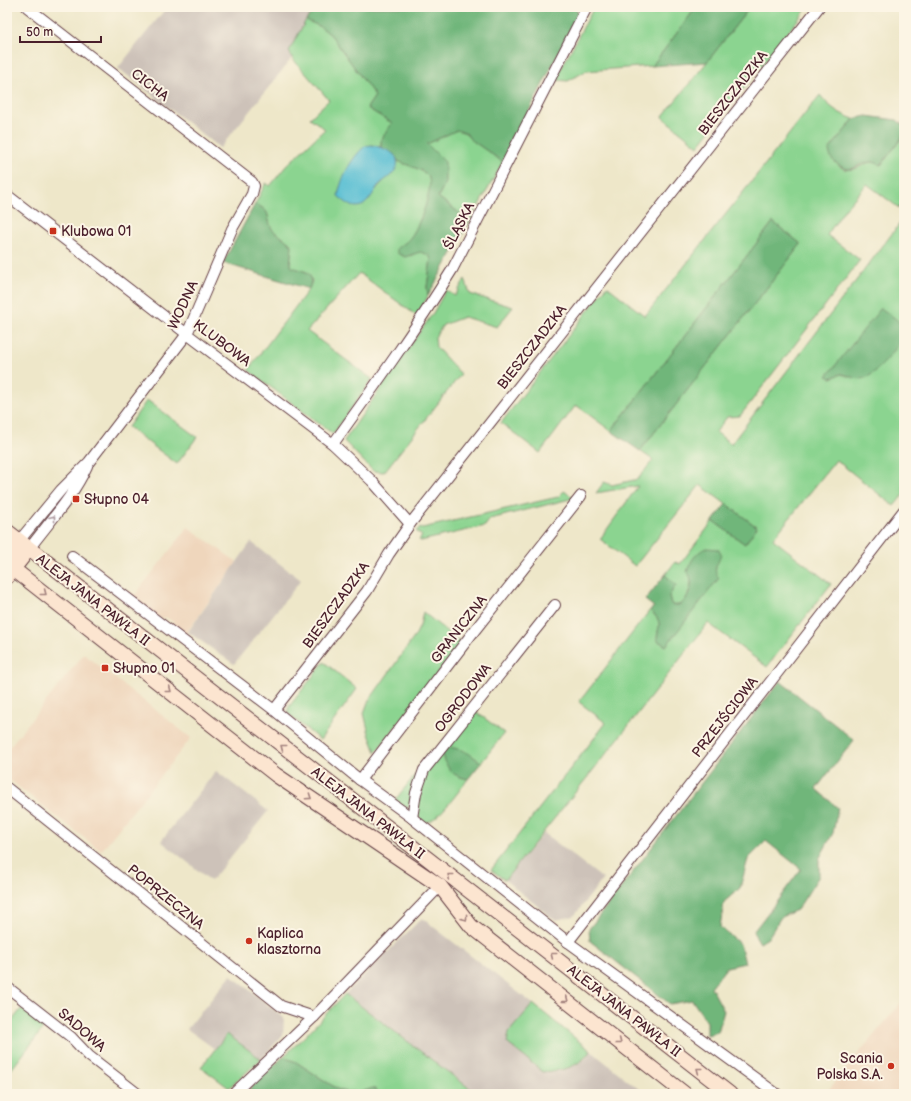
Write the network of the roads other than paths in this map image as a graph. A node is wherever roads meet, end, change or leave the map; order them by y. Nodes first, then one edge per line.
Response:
1 (27, 7) edge
2 (587, 7) edge
3 (819, 7) edge
4 (254, 186) joint
5 (7, 195) edge
6 (187, 334) junction
7 (333, 444) junction
8 (581, 496) dead end
9 (904, 510) edge
10 (410, 524) junction
11 (7, 531) edge
12 (24, 545) junction
13 (72, 556) dead end
14 (9, 566) edge
15 (555, 605) dead end
16 (274, 710) junction
17 (360, 780) junction
18 (7, 788) edge
19 (412, 818) junction
20 (440, 886) junction
21 (568, 942) junction
22 (7, 987) edge
23 (314, 1017) junction
24 (138, 1094) edge
25 (233, 1094) edge
26 (685, 1094) edge
27 (730, 1094) edge
28 (777, 1094) edge

1 - 4 street, CICHA
2 - 7 street, ŚLĄSKA
3 - 10 street, BIESZCZADZKA
4 - 6 street, WODNA
5 - 6 street, KLUBOWA
6 - 7 street, KLUBOWA
6 - 12 street, WODNA
7 - 10 street, KLUBOWA
8 - 17 street, GRANICZNA
9 - 21 street, PRZEJŚCIOWA
10 - 16 street, BIESZCZADZKA
11 - 12 main road, ALEJA JANA PAWŁA II
12 - 14 main road
27 -> 12 main road, ALEJA JANA PAWŁA II
13 - 16 street
14 -> 20 main road, ALEJA JANA PAWŁA II
15 - 19 street, OGRODOWA
16 - 17 street
17 - 19 street
18 - 23 street, POPRZECZNA
19 - 21 street
20 - 23 street
20 -> 26 main road, ALEJA JANA PAWŁA II
21 - 28 street
22 - 24 street, SADOWA
23 - 25 street

